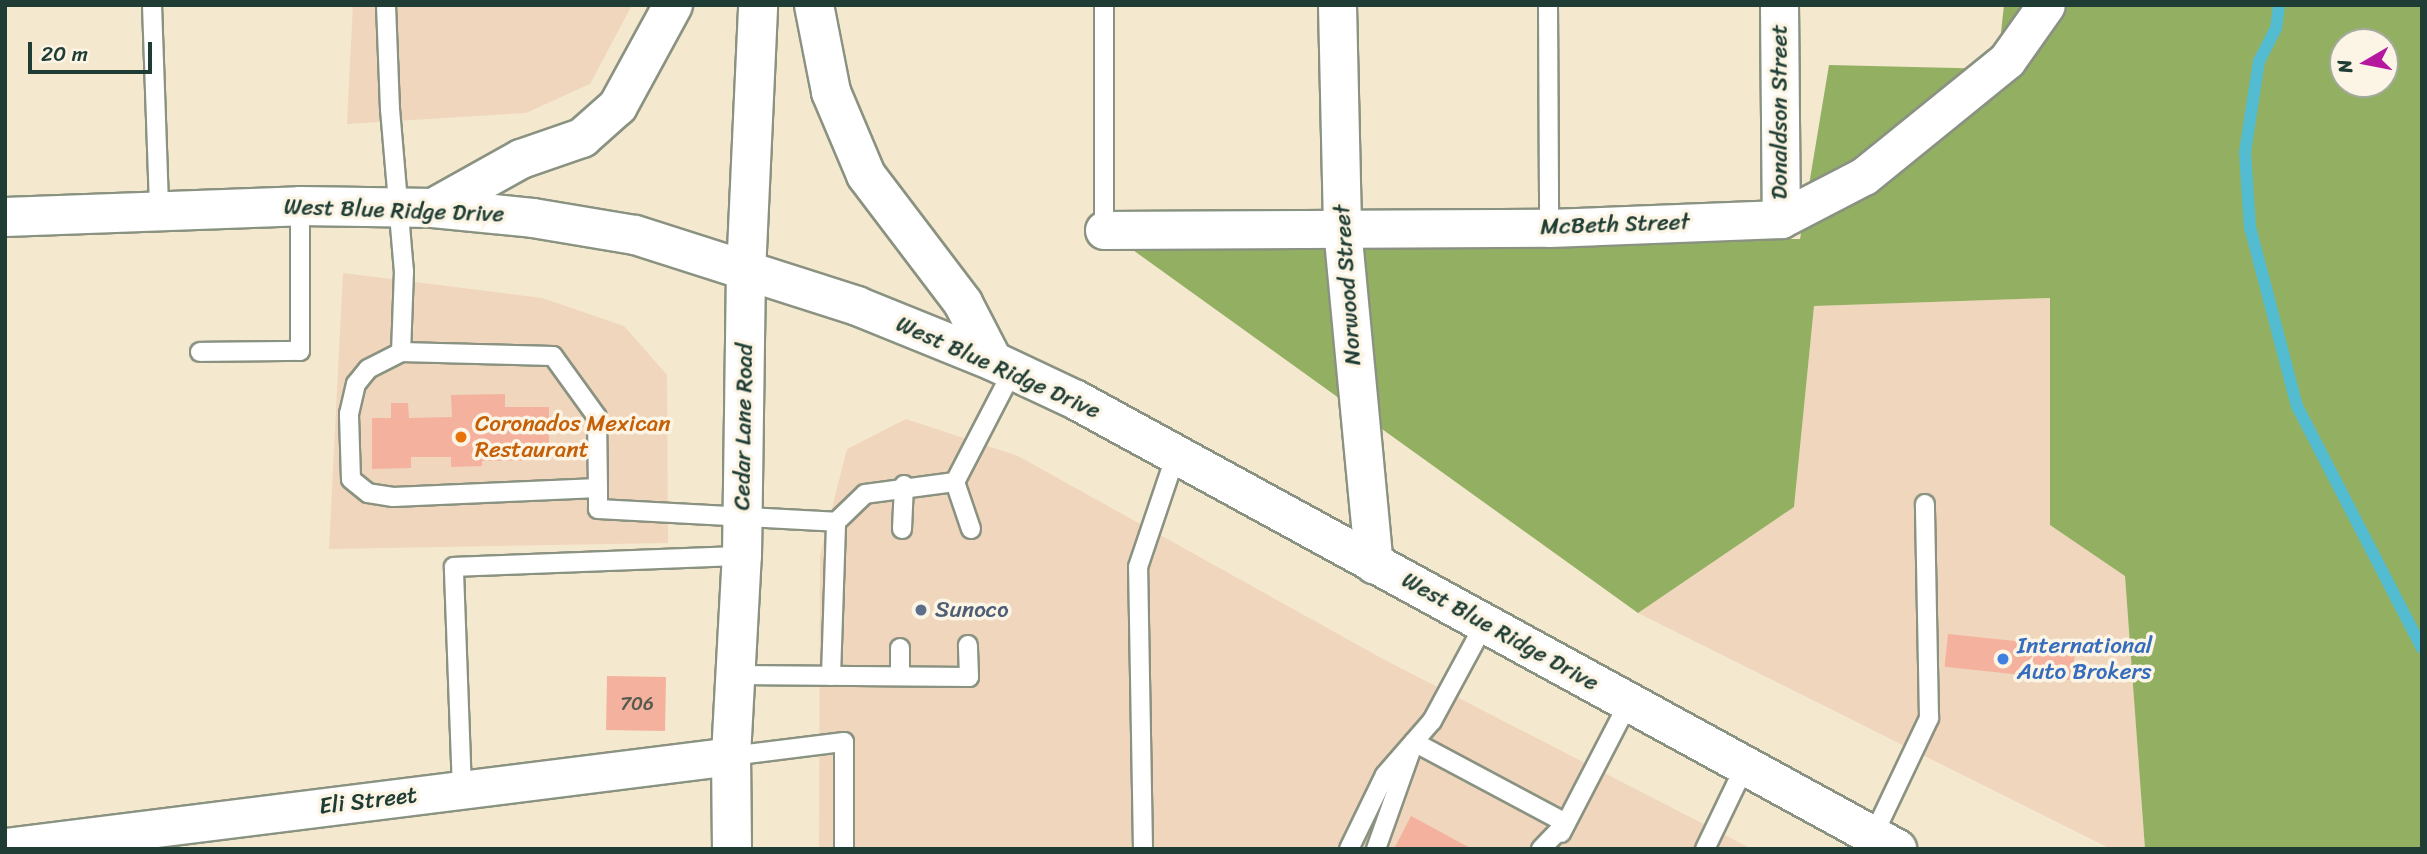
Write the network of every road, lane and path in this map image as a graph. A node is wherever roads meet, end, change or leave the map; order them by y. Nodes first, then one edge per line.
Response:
1 (152, 5) edge
2 (386, 5) edge
3 (673, 5) edge
4 (758, 5) edge
5 (814, 5) edge
6 (1104, 5) edge
7 (1336, 5) edge
8 (1548, 5) edge
9 (1780, 5) edge
10 (2046, 5) edge
11 (300, 206) junction
12 (416, 208) junction
13 (159, 210) junction
14 (5, 217) edge
15 (1781, 219) junction
16 (1342, 228) junction
17 (1549, 228) junction
18 (1104, 230) joint
19 (747, 273) junction
20 (200, 352) dead end
21 (401, 352) junction
22 (1003, 365) junction
23 (1176, 455) junction
24 (955, 482) junction
25 (904, 485) junction
26 (598, 488) junction
27 (1925, 504) dead end
28 (743, 515) junction
29 (836, 522) junction
30 (902, 529) dead end
31 (971, 529) dead end
32 (742, 556) junction
33 (1374, 564) junction
34 (1485, 623) junction
35 (968, 645) dead end
36 (900, 648) dead end
37 (736, 675) junction
38 (831, 676) junction
39 (900, 676) junction
40 (1629, 702) junction
41 (1414, 742) junction
42 (731, 756) junction
43 (1745, 766) junction
44 (462, 790) junction
45 (1566, 823) junction
46 (1890, 845) edge
47 (5, 847) edge
48 (732, 849) edge
49 (844, 849) edge
50 (1143, 849) edge
51 (1349, 849) edge
52 (1376, 849) edge
53 (1541, 849) edge
54 (1553, 849) edge
55 (1705, 849) edge

1 - 13 lane
2 - 12 lane
3 - 12 main road
4 - 19 main road, Cedar Lane Road
5 - 22 main road
6 - 18 lane
7 - 16 street, Norwood Street
8 - 17 lane
9 - 15 street, Donaldson Street
10 - 15 street, McBeth Street
11 - 12 main road, West Blue Ridge Drive
11 - 13 main road, West Blue Ridge Drive
11 - 20 lane
12 - 19 main road, West Blue Ridge Drive
12 - 21 lane
13 - 14 main road, West Blue Ridge Drive
15 - 17 street, McBeth Street
16 - 17 street, McBeth Street
16 - 18 street, McBeth Street
16 - 33 street, Norwood Street
19 - 22 main road, West Blue Ridge Drive
19 - 28 main road, Cedar Lane Road
21 - 26 lane
21 - 26 lane
22 - 23 main road, West Blue Ridge Drive
22 - 24 lane
23 - 33 main road, West Blue Ridge Drive
23 - 50 lane
24 - 25 lane
24 - 31 lane
25 - 29 lane
25 - 30 lane
26 - 28 lane
27 - 46 lane
28 - 29 lane
28 - 32 main road, Cedar Lane Road
29 - 38 lane
32 - 37 main road, Cedar Lane Road
32 - 44 lane
33 - 34 main road, West Blue Ridge Drive
34 - 40 main road, West Blue Ridge Drive
34 - 41 lane
35 - 39 lane
36 - 39 lane
37 - 38 lane
37 - 42 main road, Cedar Lane Road
38 - 39 lane
40 - 43 main road, West Blue Ridge Drive
40 - 45 lane
41 - 45 lane
41 - 51 lane
41 - 52 lane
42 - 44 street, Eli Street
42 - 48 main road, Cedar Lane Road
42 - 49 lane
43 - 46 main road, West Blue Ridge Drive
43 - 55 lane
44 - 47 street, Eli Street
45 - 53 lane
45 - 54 lane

